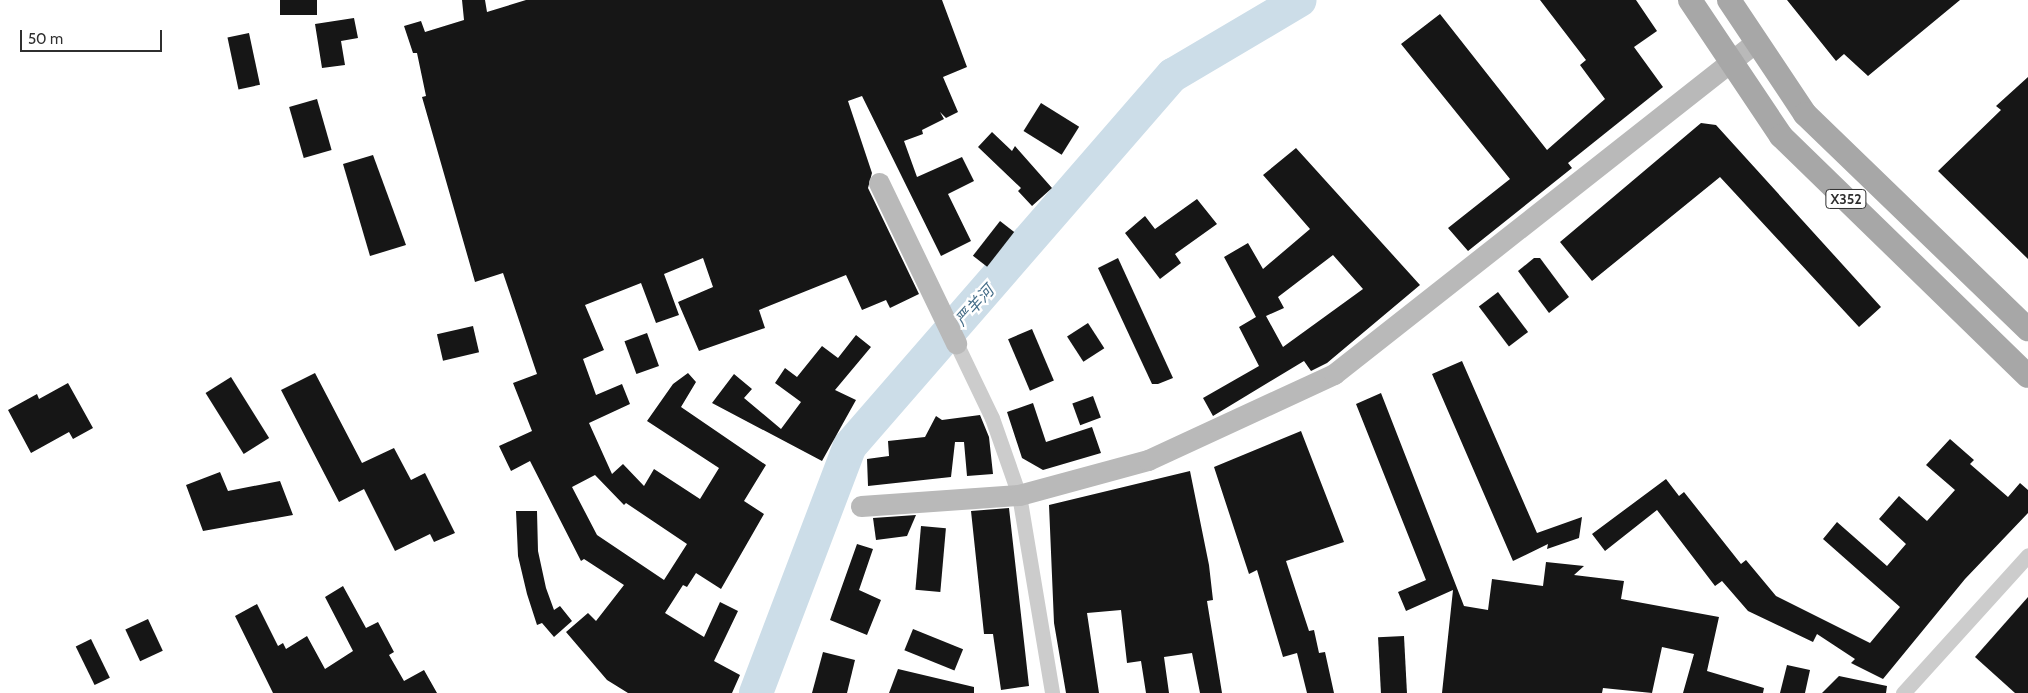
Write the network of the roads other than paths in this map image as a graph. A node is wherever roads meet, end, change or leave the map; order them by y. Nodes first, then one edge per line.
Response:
1 (1690, 0) edge
2 (1729, 0) edge
3 (1757, 41) junction
4 (1732, 62) junction
5 (879, 183) dead end
6 (2028, 330) edge
7 (956, 343) joint
8 (2028, 376) edge
9 (1019, 495) junction
10 (861, 506) dead end
11 (2028, 555) edge
12 (1052, 693) edge
13 (1903, 693) edge

1 - 4 main road, X352
2 - 3 main road, X352
3 - 4 street
3 - 6 main road, X352
4 - 8 main road, X352
4 - 9 street
5 - 7 street
7 - 9 street
9 - 10 street
9 - 12 street
11 - 13 street

